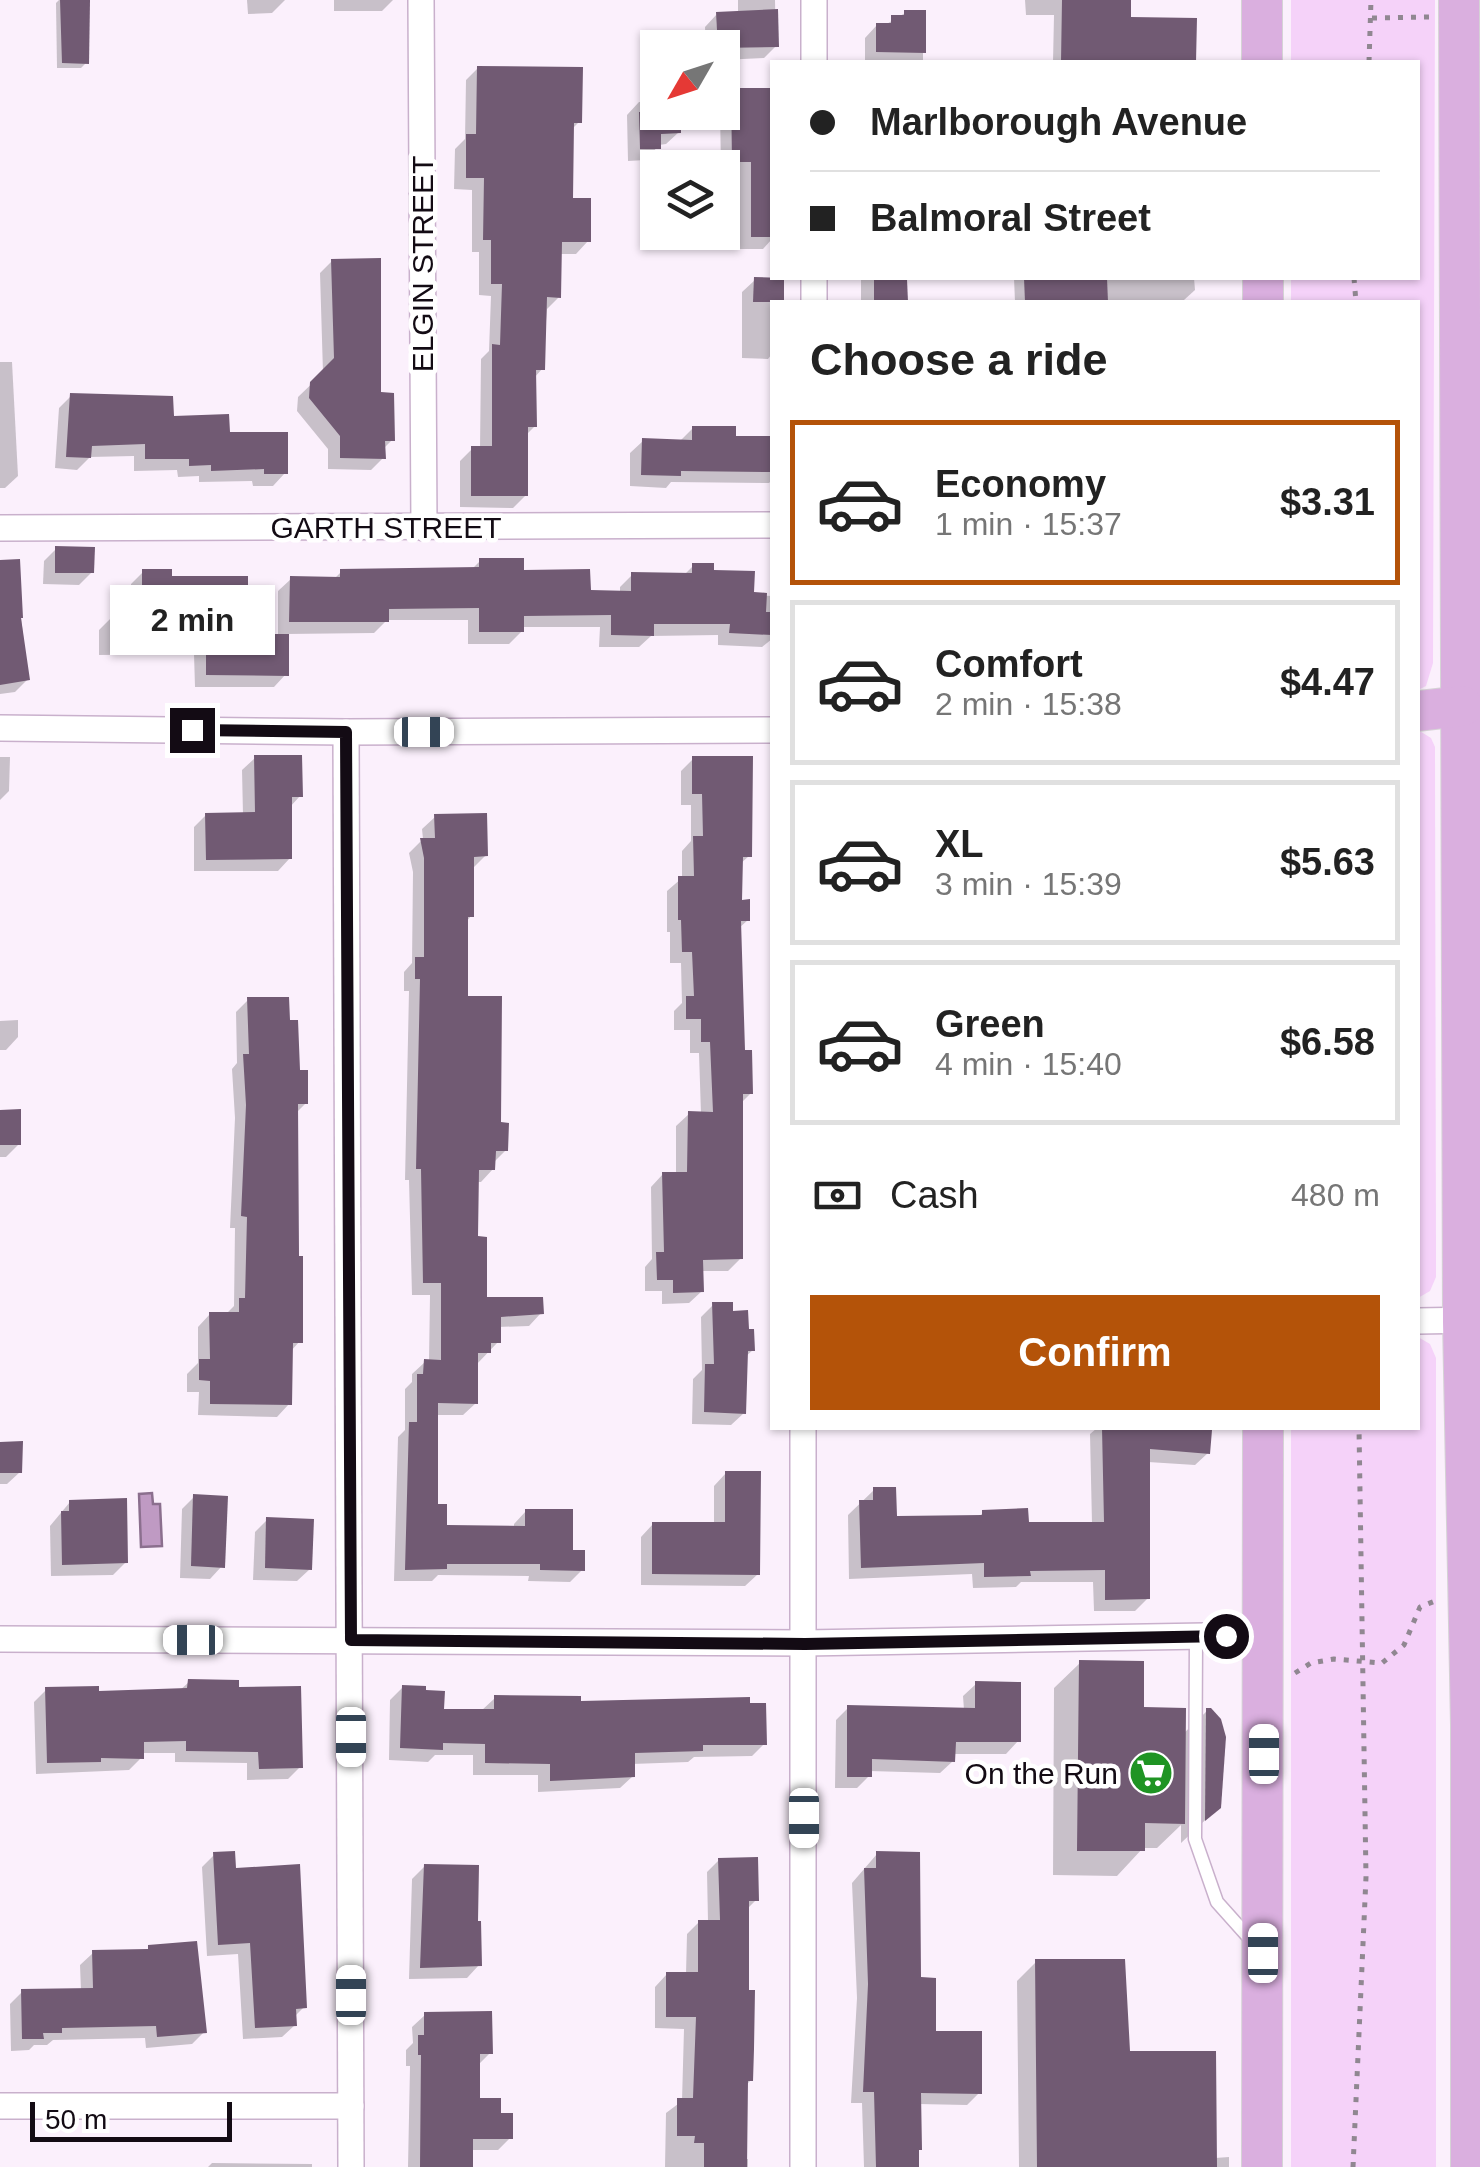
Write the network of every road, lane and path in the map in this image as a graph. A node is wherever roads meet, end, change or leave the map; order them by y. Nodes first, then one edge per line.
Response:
1 (421, 0) edge
2 (814, 0) edge
3 (1262, 0) edge
4 (1371, 0) edge
5 (1449, 8) edge
6 (1372, 18) junction
7 (814, 60) edge
8 (1262, 60) edge
9 (1369, 60) edge
10 (1469, 92) edge
11 (770, 525) edge
12 (0, 528) edge
13 (424, 528) junction
14 (1471, 705) edge
15 (1420, 710) edge
16 (0, 728) edge
17 (770, 730) edge
18 (346, 732) junction
19 (1420, 1321) edge
20 (1471, 1321) edge
21 (803, 1430) edge
22 (1264, 1430) edge
23 (1359, 1430) edge
24 (1473, 1481) edge
25 (1435, 1601) dead end
26 (1262, 1634) junction
27 (1196, 1638) junction
28 (0, 1639) edge
29 (351, 1640) junction
30 (805, 1644) junction
31 (1361, 1662) junction
32 (1291, 1674) dead end
33 (1475, 1725) edge
34 (1263, 1953) junction
35 (0, 2106) edge
36 (351, 2106) junction
37 (351, 2167) edge
38 (803, 2167) edge
39 (1262, 2167) edge
40 (1353, 2167) edge
41 (1471, 2167) edge

1 - 13 street, ELGIN STREET
2 - 7 street
3 - 8 highway
4 - 6 path
5 - 6 path
5 - 10 highway
6 - 9 path
10 - 14 highway
11 - 13 street, GARTH STREET
12 - 13 street, GARTH STREET
14 - 15 highway
14 - 20 highway
16 - 18 street
17 - 18 street
18 - 29 street
19 - 20 street
20 - 24 highway
21 - 30 street
22 - 26 highway
23 - 31 path
24 - 33 highway
25 - 31 path
26 - 27 street
26 - 34 highway
27 - 30 street
27 - 34 lane
28 - 29 street
29 - 30 street
29 - 36 street
30 - 38 street
31 - 32 path
31 - 40 path
33 - 41 highway
34 - 39 highway
35 - 36 street
36 - 37 street

